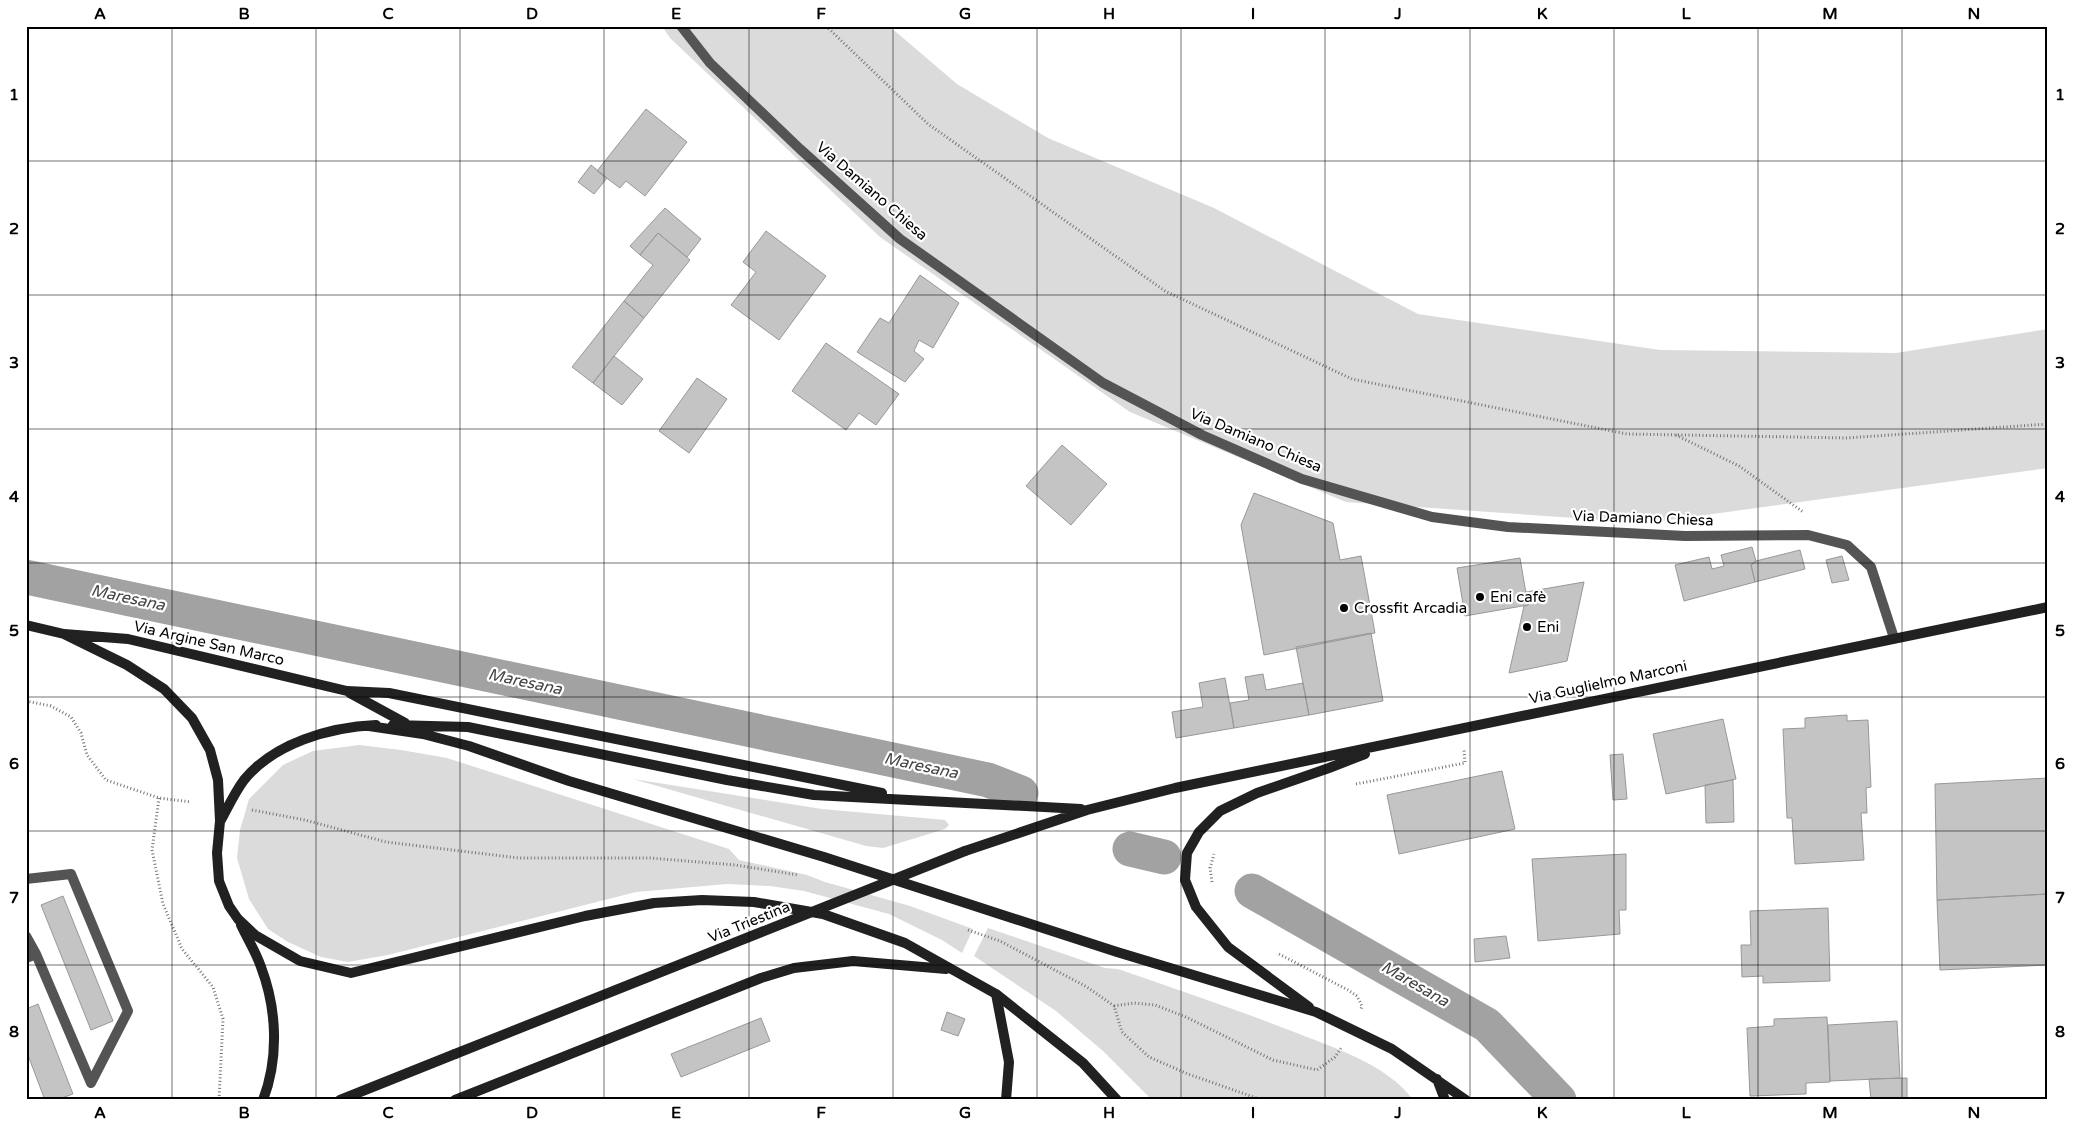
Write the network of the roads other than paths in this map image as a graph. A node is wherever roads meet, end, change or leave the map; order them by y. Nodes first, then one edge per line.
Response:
1 (681, 26) edge
2 (2048, 607) edge
3 (26, 625) edge
4 (64, 634) junction
5 (1894, 638) junction
6 (347, 691) junction
7 (406, 724) junction
8 (369, 726) junction
9 (422, 734) junction
10 (1389, 744) junction
11 (1175, 788) joint
12 (918, 800) junction
13 (1087, 810) junction
14 (220, 821) junction
15 (26, 879) edge
16 (238, 919) junction
17 (26, 936) edge
18 (31, 956) edge
19 (951, 969) junction
20 (996, 994) junction
21 (1316, 1012) junction
22 (1436, 1078) junction
23 (263, 1100) edge
24 (340, 1100) edge
25 (455, 1100) edge
26 (1006, 1100) edge
27 (1117, 1100) edge
28 (1445, 1100) edge
29 (1466, 1100) edge

1 - 5 street, Via Damiano Chiesa
2 - 5 street, Via Guglielmo Marconi
3 - 4 street
4 - 6 street, Via Argine San Marco
4 - 14 street
5 - 10 street, Via Guglielmo Marconi
6 - 7 street
6 - 12 street
7 - 8 street
7 - 9 street
7 - 12 street
8 - 9 street
8 - 14 street
9 - 21 street
10 - 11 street, Via Guglielmo Marconi
10 - 21 street
11 - 13 street, Via Triestina
12 - 13 street
13 - 24 street, Via Triestina, bridge
14 - 16 street
15 - 18 street
16 - 19 street
16 - 23 street
17 - 18 street
19 - 20 street
19 - 25 street
20 - 26 street
20 - 27 street
21 - 22 street
22 - 28 street
22 - 29 street

